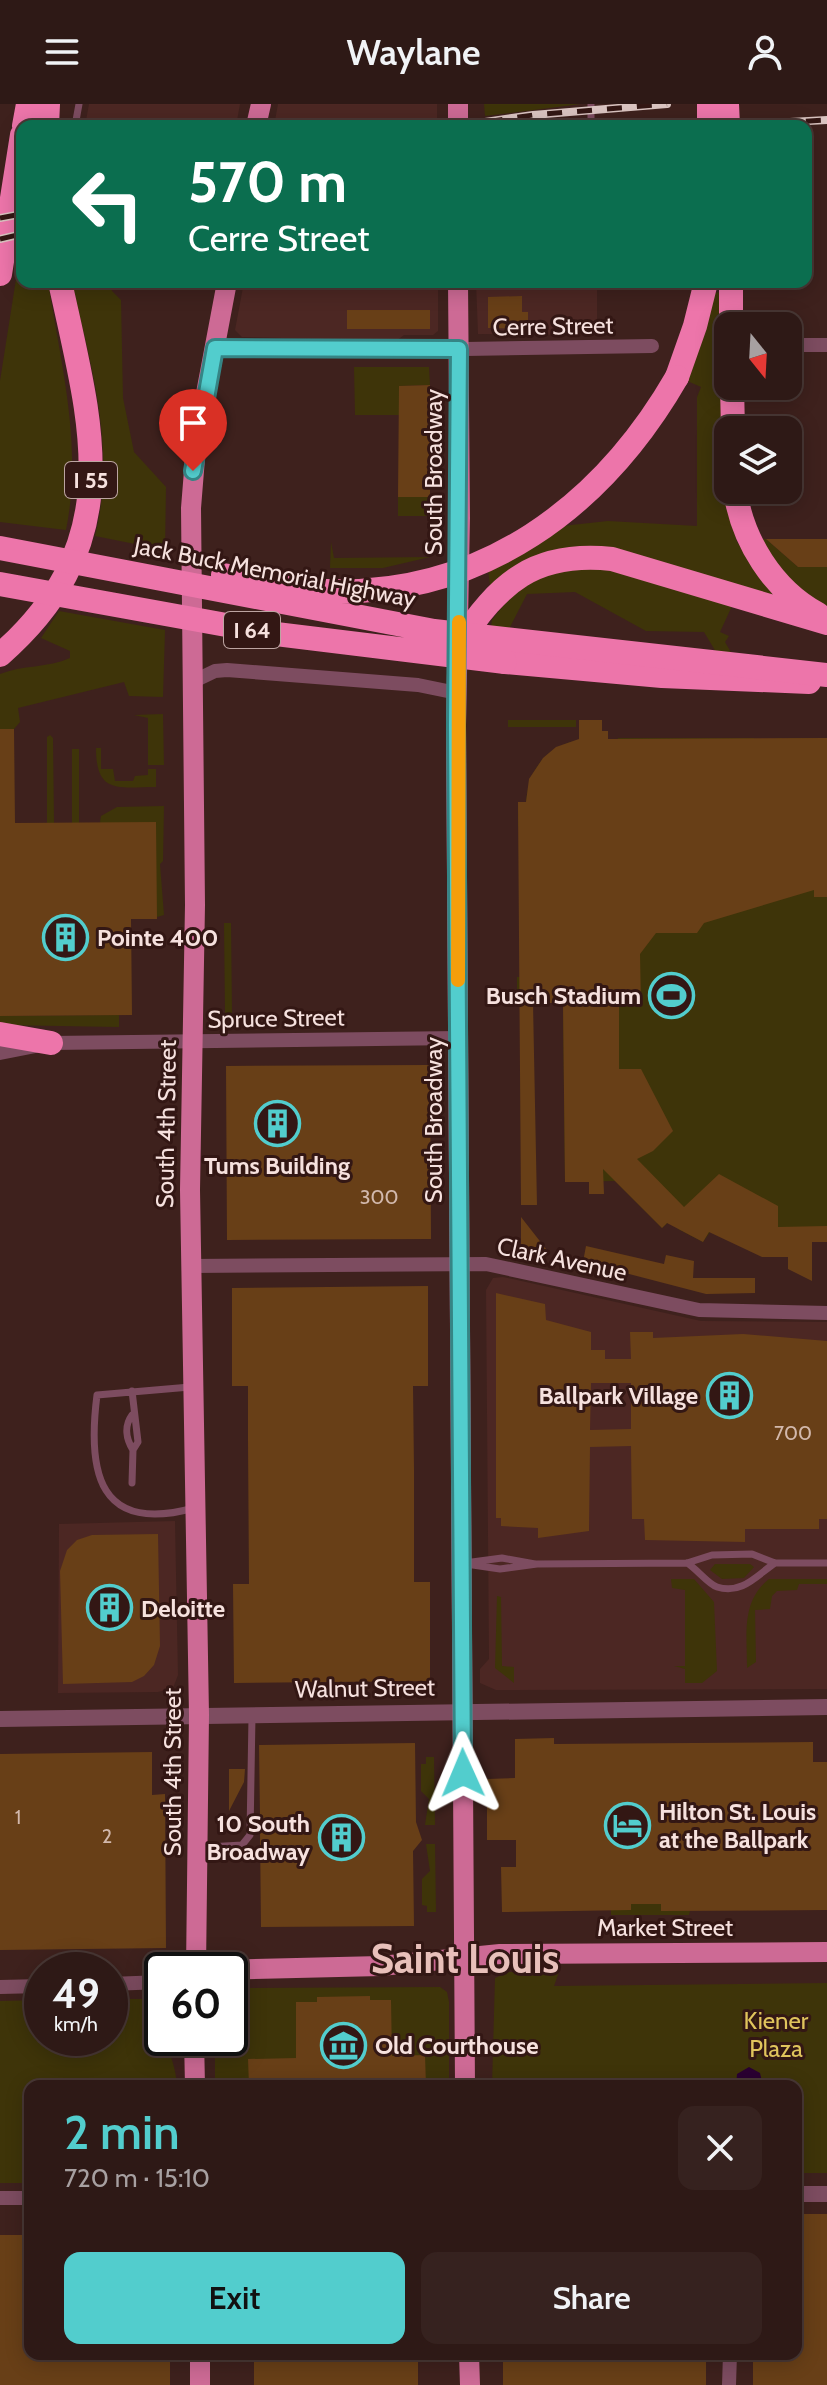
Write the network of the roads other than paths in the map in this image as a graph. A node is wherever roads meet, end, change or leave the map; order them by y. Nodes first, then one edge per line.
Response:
1 (16, 173) edge
2 (0, 274) edge
3 (61, 288) edge
4 (226, 288) edge
5 (458, 288) edge
6 (704, 288) edge
7 (731, 288) edge
8 (731, 312) edge
9 (802, 345) edge
10 (827, 345) edge
11 (652, 346) dead end
12 (215, 348) junction
13 (459, 349) junction
14 (739, 504) edge
15 (0, 548) edge
16 (114, 569) junction
17 (0, 584) edge
18 (827, 621) edge
19 (461, 640) junction
20 (1, 654) edge
21 (827, 675) edge
22 (192, 682) junction
23 (784, 682) junction
24 (827, 682) edge
25 (827, 690) edge
26 (457, 693) junction
27 (0, 1034) edge
28 (459, 1038) junction
29 (194, 1041) junction
30 (51, 1043) junction
31 (0, 1053) edge
32 (460, 1264) junction
33 (190, 1266) junction
34 (827, 1313) edge
35 (192, 1387) junction
36 (132, 1391) junction
37 (132, 1483) dead end
38 (196, 1508) junction
39 (462, 1563) junction
40 (687, 1563) junction
41 (775, 1563) junction
42 (827, 1563) edge
43 (827, 1707) edge
44 (463, 1710) junction
45 (0, 1711) edge
46 (252, 1714) junction
47 (199, 1715) junction
48 (30, 1718) junction
49 (0, 1719) edge
50 (198, 1857) junction
51 (196, 1952) edge
52 (827, 1952) edge
53 (464, 1958) junction
54 (248, 1969) edge
55 (24, 1986) edge
56 (0, 1987) edge
57 (194, 2056) edge
58 (195, 2080) edge
59 (465, 2080) edge
60 (802, 2194) edge
61 (827, 2194) edge
62 (0, 2198) edge
63 (24, 2198) edge
64 (200, 2360) edge
65 (469, 2360) edge
66 (730, 2360) edge
67 (200, 2385) edge
68 (470, 2385) edge
69 (729, 2385) edge

1 - 2 highway
3 - 20 highway, I 55
4 - 12 main road, South 4th Street
5 - 13 main road, South Broadway
6 - 16 highway, bridge
7 - 8 highway
9 - 10 street
11 - 13 street, Cerre Street
12 - 13 street, Cerre Street
12 - 22 main road, South 4th Street
13 - 19 main road, South Broadway
14 - 18 highway
15 - 16 highway, Jack Buck Memorial Highway / I 64, bridge
16 - 19 highway, Jack Buck Memorial Highway / I 64, bridge
17 - 23 highway, I 64, bridge
18 - 19 highway
19 - 21 highway, Jack Buck Memorial Highway / I 64, bridge
19 - 26 main road, South Broadway
22 - 26 street
22 - 29 main road, South 4th Street
23 - 24 highway, I 64
23 - 25 highway
26 - 28 main road, South Broadway
27 - 30 highway
28 - 29 street, Spruce Street
28 - 32 main road, South Broadway
29 - 30 street, Spruce Street
29 - 33 main road, South 4th Street
30 - 31 street, Spruce Street
32 - 33 street, Clark Avenue
32 - 34 street, Clark Avenue
32 - 39 main road, South Broadway
33 - 35 main road, South 4th Street
35 - 36 lane
35 - 38 main road, South 4th Street
36 - 37 lane
36 - 38 lane
38 - 47 main road, South 4th Street
39 - 40 lane
39 - 44 main road, South Broadway
40 - 41 lane
40 - 41 lane
41 - 42 lane
43 - 44 street, Walnut Street
44 - 46 street, Walnut Street
44 - 53 main road, South Broadway
45 - 48 street
46 - 47 street, Walnut Street
46 - 50 lane
47 - 48 street, Walnut Street
47 - 50 main road, South 4th Street
48 - 49 street, Walnut Street
50 - 51 main road, South 4th Street
52 - 53 main road, Market Street
53 - 54 main road, Market Street
53 - 59 main road, South Broadway
55 - 56 street
57 - 58 main road
60 - 61 street
62 - 63 street
64 - 67 main road
65 - 68 main road
66 - 69 street

